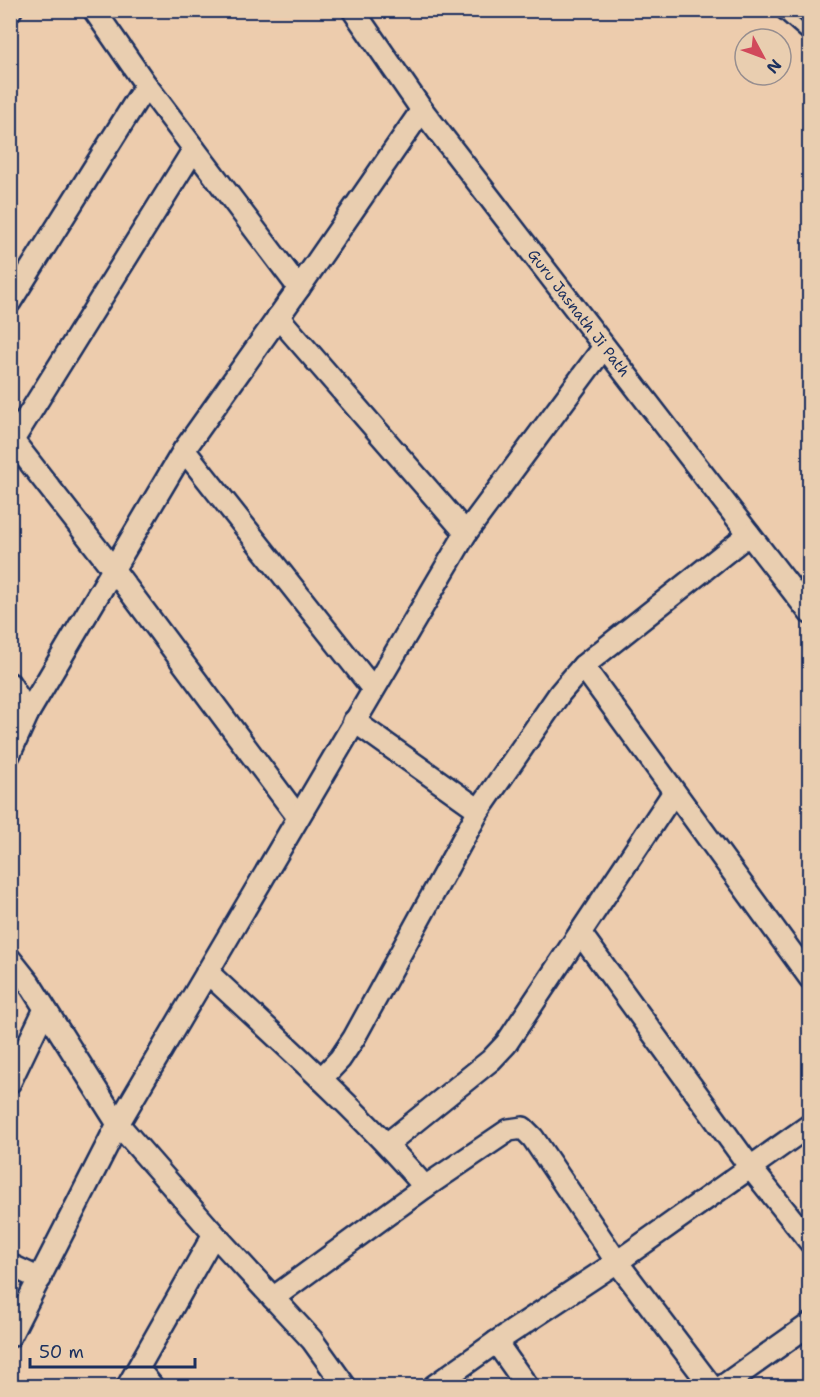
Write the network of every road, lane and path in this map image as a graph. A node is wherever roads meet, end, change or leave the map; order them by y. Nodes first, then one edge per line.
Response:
1 (94, 10) edge
2 (353, 10) edge
3 (779, 10) edge
4 (810, 37) edge
5 (146, 85) junction
6 (422, 110) junction
7 (194, 149) junction
8 (299, 288) junction
9 (10, 302) edge
10 (278, 317) junction
11 (604, 347) junction
12 (12, 439) edge
13 (184, 450) junction
14 (466, 533) junction
15 (749, 534) junction
16 (113, 569) junction
17 (810, 613) edge
18 (583, 666) junction
19 (10, 684) edge
20 (373, 689) junction
21 (28, 713) junction
22 (354, 721) junction
23 (10, 753) edge
24 (674, 792) junction
25 (479, 810) junction
26 (298, 817) junction
27 (580, 933) junction
28 (10, 960) edge
29 (207, 972) junction
30 (810, 978) edge
31 (45, 1009) junction
32 (321, 1079) junction
33 (10, 1082) edge
34 (118, 1124) junction
35 (810, 1125) edge
36 (387, 1144) junction
37 (750, 1167) junction
38 (425, 1187) junction
39 (214, 1234) junction
40 (810, 1242) edge
41 (617, 1262) junction
42 (10, 1265) edge
43 (40, 1279) junction
44 (273, 1298) junction
45 (810, 1324) edge
46 (10, 1336) edge
47 (496, 1342) junction
48 (133, 1378) edge
49 (152, 1386) edge
50 (345, 1386) edge
51 (434, 1386) edge
52 (527, 1386) edge
53 (711, 1386) edge
54 (723, 1386) edge

1 - 5 street
2 - 6 street, Guru Jasnath Ji Path
3 - 4 lane
5 - 7 street
5 - 9 street
6 - 8 street
6 - 11 street, Guru Jasnath Ji Path
7 - 8 street
7 - 12 street
8 - 10 street
10 - 13 street
10 - 14 street
11 - 14 street
11 - 15 street, Guru Jasnath Ji Path
12 - 16 street
13 - 16 street
13 - 20 street
14 - 20 street
15 - 17 street, Guru Jasnath Ji Path
15 - 18 street
16 - 21 street
16 - 26 street
18 - 24 street
18 - 25 street
19 - 21 street
20 - 22 street
21 - 23 street
22 - 25 street
22 - 26 street
24 - 27 street
24 - 30 street
25 - 32 street
26 - 29 street
27 - 36 street
27 - 37 street
28 - 31 street
29 - 32 street
29 - 34 street
31 - 33 street
31 - 34 street
32 - 36 street
34 - 39 street
34 - 43 street
35 - 37 street
36 - 38 street
37 - 40 street
37 - 41 street
38 - 41 street
38 - 44 street
39 - 44 street
39 - 48 street
41 - 47 street
41 - 53 street
42 - 43 street
43 - 46 street
44 - 50 street
45 - 54 street
47 - 51 street
47 - 52 street
48 - 49 street

